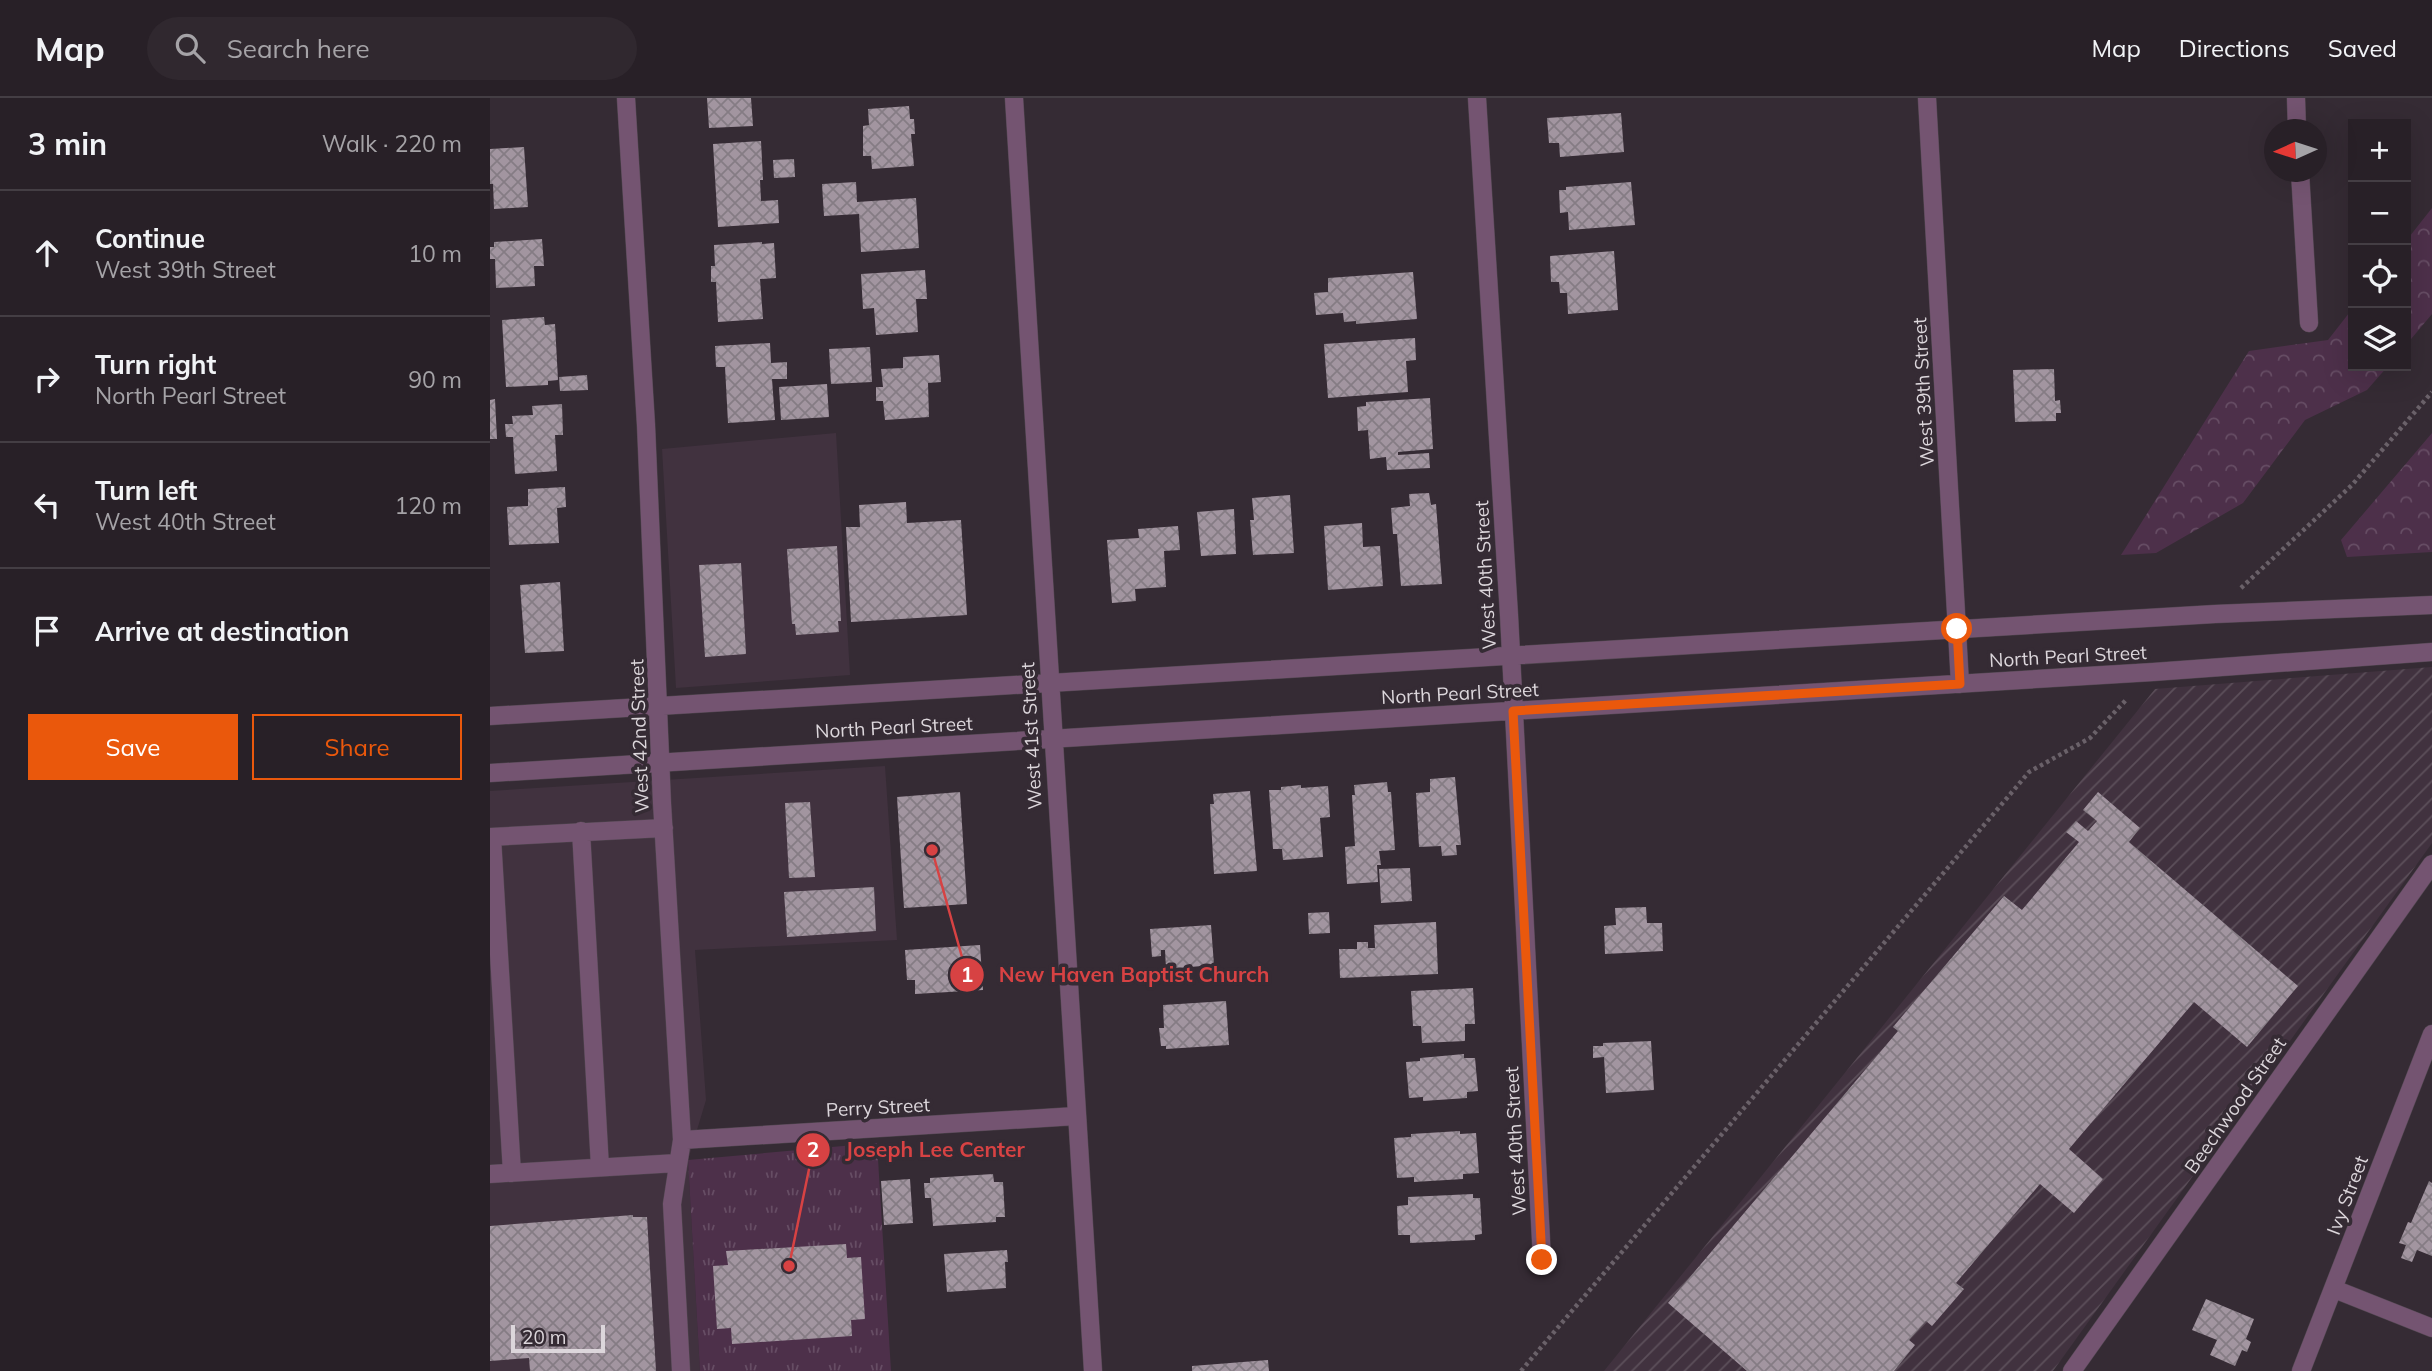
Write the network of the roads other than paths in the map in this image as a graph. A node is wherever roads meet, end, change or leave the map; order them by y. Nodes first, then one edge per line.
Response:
1 (625, 98) edge
2 (1014, 98) edge
3 (1477, 98) edge
4 (1927, 98) edge
5 (2296, 98) edge
6 (2297, 119) edge
7 (2301, 182) edge
8 (2309, 323) dead end
9 (2432, 605) edge
10 (1957, 629) junction
11 (2432, 652) edge
12 (1511, 655) junction
13 (1049, 682) junction
14 (1960, 684) junction
15 (659, 706) junction
16 (1513, 711) junction
17 (490, 716) edge
18 (1052, 739) junction
19 (661, 762) junction
20 (490, 773) edge
21 (664, 828) junction
22 (581, 831) junction
23 (491, 837) edge
24 (2432, 864) edge
25 (2432, 1034) edge
26 (1076, 1116) junction
27 (682, 1140) junction
28 (677, 1163) junction
29 (600, 1167) junction
30 (512, 1173) junction
31 (490, 1174) edge
32 (1542, 1260) dead end
33 (2334, 1289) junction
34 (2432, 1328) edge
35 (681, 1371) edge
36 (1093, 1371) edge
37 (2072, 1371) edge
38 (2301, 1371) edge

1 - 15 street, West 42nd Street
2 - 13 street, West 41st Street
3 - 12 street, West 40th Street
4 - 10 street, West 39th Street
5 - 6 street
7 - 8 street
9 - 10 street, North Pearl Street
10 - 12 street, North Pearl Street
10 - 14 street, West 39th Street
11 - 14 street, North Pearl Street
12 - 13 street, North Pearl Street
12 - 16 street, West 40th Street
13 - 15 street, North Pearl Street
13 - 18 street, West 41st Street
14 - 16 street, North Pearl Street
15 - 17 street, North Pearl Street
15 - 19 street, West 42nd Street
16 - 18 street, North Pearl Street
16 - 32 street, West 40th Street
18 - 19 street, North Pearl Street
18 - 26 street, West 41st Street
19 - 20 street, North Pearl Street
19 - 21 street, West 42nd Street
21 - 22 street
21 - 27 street, West 42nd Street
22 - 23 street
22 - 29 street
23 - 30 street
24 - 37 street, Beechwood Street
25 - 33 street, Ivy Street
26 - 27 street, Perry Street
26 - 36 street, West 41st Street
27 - 28 street, West 42nd Street
28 - 29 street
28 - 35 street, West 42nd Street
29 - 30 street
30 - 31 street
33 - 34 street
33 - 38 street, Ivy Street

